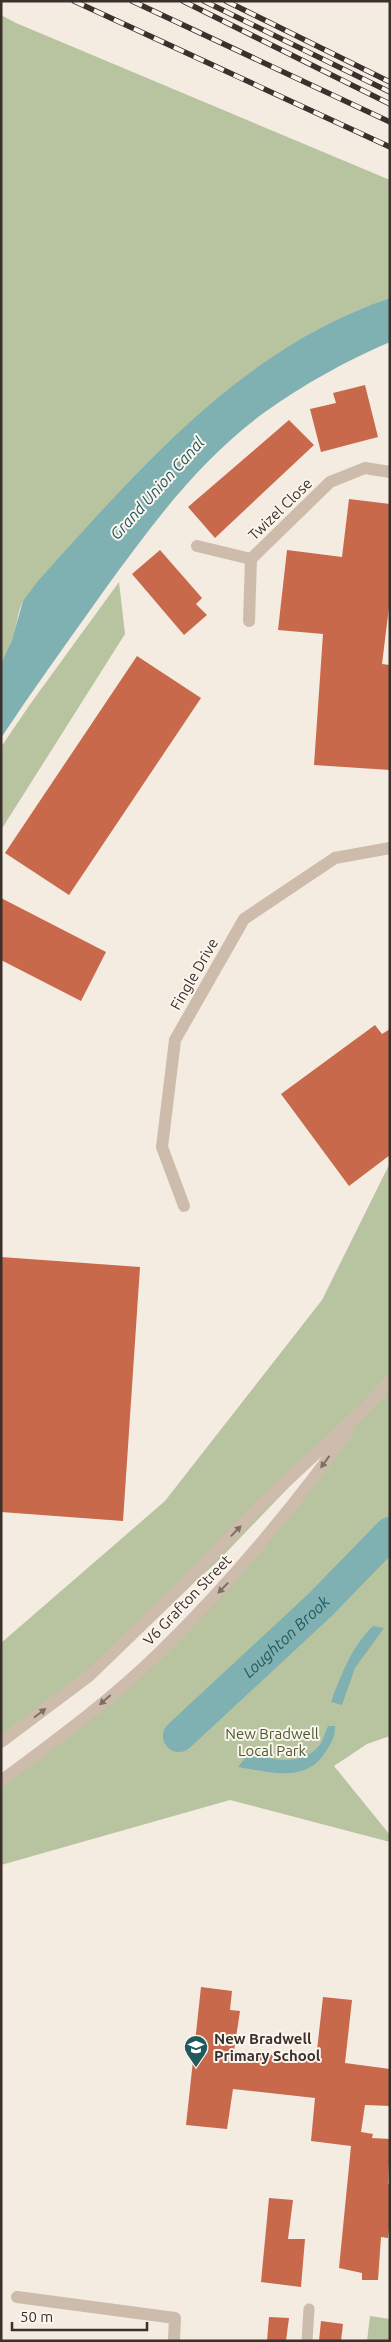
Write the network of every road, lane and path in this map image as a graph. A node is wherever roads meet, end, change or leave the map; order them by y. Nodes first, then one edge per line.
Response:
1 (390, 472) edge
2 (196, 546) dead end
3 (251, 559) junction
4 (248, 622) dead end
5 (390, 848) edge
6 (184, 1206) dead end
7 (390, 1381) edge
8 (364, 1408) junction
9 (1, 1742) edge
10 (1, 1781) edge
11 (17, 2297) dead end
12 (309, 2309) dead end
13 (174, 2341) edge
14 (306, 2341) edge

1 - 3 street, Twizel Close
2 - 3 street
3 - 4 street, Twizel Close
5 - 6 street, Fingle Drive
7 - 8 street, V6 Grafton Street
9 -> 8 street, V6 Grafton Street
8 -> 10 street, V6 Grafton Street
11 - 13 street
12 - 14 street

